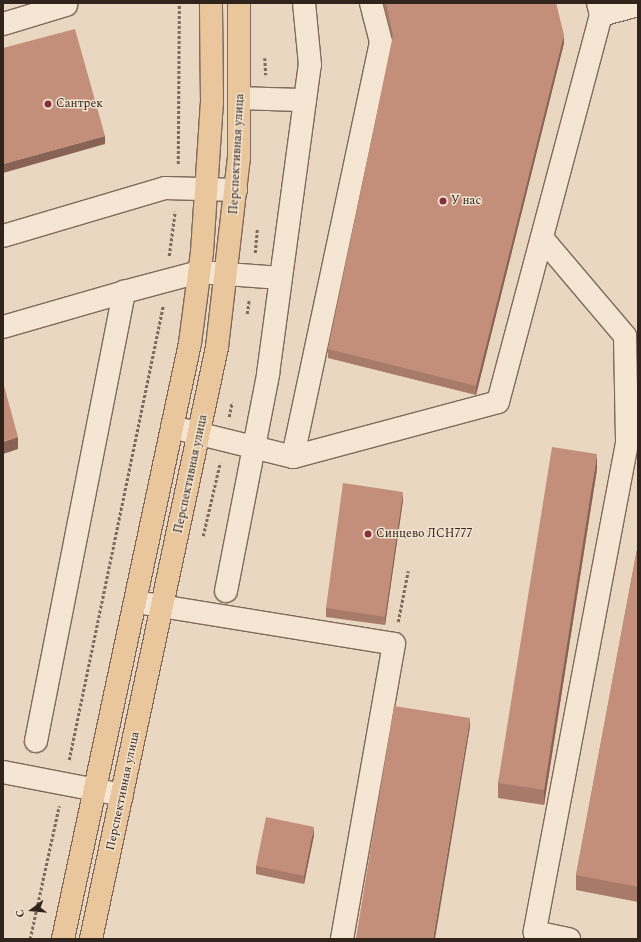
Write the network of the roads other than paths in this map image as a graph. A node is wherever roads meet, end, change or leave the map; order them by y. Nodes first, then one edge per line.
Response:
1 (211, 3) edge
2 (239, 3) edge
3 (304, 3) edge
4 (371, 3) edge
5 (638, 5) edge
6 (66, 6) dead end
7 (600, 9) edge
8 (3, 24) edge
9 (240, 98) junction
10 (305, 100) junction
11 (206, 190) junction
12 (236, 190) junction
13 (3, 236) edge
14 (542, 238) junction
15 (199, 272) junction
16 (228, 274) junction
17 (281, 278) junction
18 (124, 292) junction
19 (3, 326) edge
20 (632, 393) edge
21 (172, 428) junction
22 (200, 433) junction
23 (255, 447) junction
24 (292, 457) junction
25 (226, 591) dead end
26 (136, 602) junction
27 (163, 608) junction
28 (36, 741) dead end
29 (3, 772) edge
30 (95, 790) junction
31 (122, 795) junction
32 (63, 939) edge
33 (91, 939) edge
34 (342, 939) edge
35 (569, 939) edge

1 - 11 main road
2 - 9 main road, Перспективная улица
3 - 10 lane
4 - 24 lane
5 - 7 lane
6 - 8 lane
7 - 14 lane
9 - 10 lane
9 - 12 main road, Перспективная улица
10 - 17 lane
11 - 12 lane
11 - 13 lane
11 - 15 main road
12 - 16 main road, Перспективная улица
14 - 20 lane
14 - 24 lane
15 - 16 lane
15 - 18 lane
15 - 21 main road
16 - 17 lane
16 - 22 main road, Перспективная улица
17 - 23 lane
18 - 19 lane
18 - 28 lane
20 - 35 lane
21 - 22 lane
21 - 26 main road
22 - 23 lane
22 - 27 main road, Перспективная улица
23 - 24 lane
23 - 25 lane
26 - 27 lane
26 - 30 main road
27 - 31 main road, Перспективная улица
27 - 34 lane
29 - 30 lane
30 - 31 lane
30 - 32 main road
31 - 33 main road, Перспективная улица

